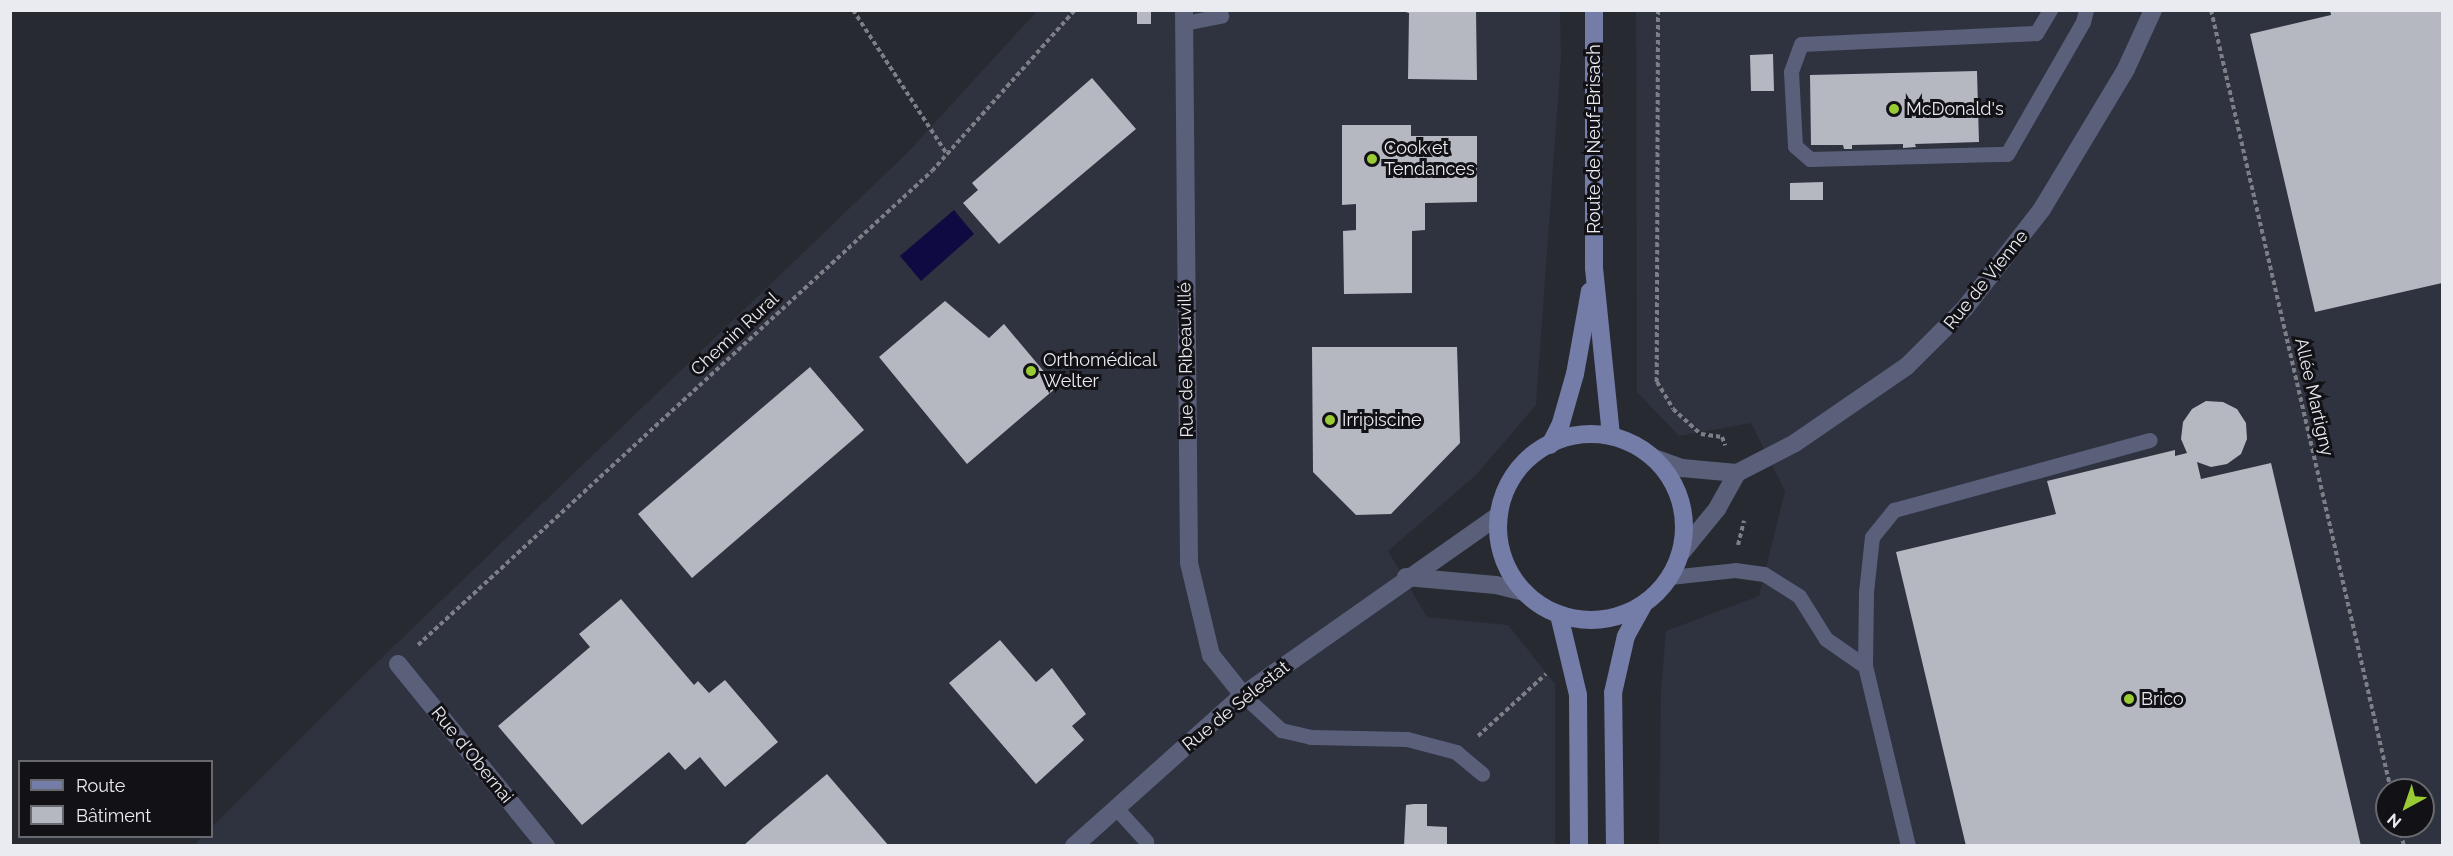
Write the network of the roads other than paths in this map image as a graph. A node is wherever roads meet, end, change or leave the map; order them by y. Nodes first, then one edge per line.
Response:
1 (1593, 10) edge
2 (2050, 10) edge
3 (2086, 10) edge
4 (2153, 10) edge
5 (1221, 16) dead end
6 (1184, 17) edge
7 (1594, 268) junction
8 (1611, 436) junction
9 (2150, 440) dead end
10 (1550, 445) junction
11 (1654, 458) junction
12 (1737, 473) junction
13 (1499, 515) junction
14 (1681, 553) junction
15 (1406, 577) junction
16 (1670, 577) junction
17 (1525, 592) junction
18 (1643, 605) junction
19 (1559, 615) junction
20 (398, 664) road end
21 (1865, 666) junction
22 (1243, 695) junction
23 (1482, 774) dead end
24 (1116, 808) junction
25 (1146, 841) dead end
26 (546, 846) edge
27 (1074, 846) edge
28 (1579, 846) edge
29 (1615, 846) edge
30 (1908, 846) edge

1 - 7 main road, Route de Neuf-Brisach
2 - 3 lane
4 - 12 street, Rue de Vienne
5 - 6 lane
6 - 22 street, Rue de Ribeauvillé
7 - 8 main road, Route de Neuf-Brisach
7 - 10 main road, Route de Neuf-Brisach
8 - 10 main road, Route de Neuf-Brisach
8 - 11 main road, Route de Neuf-Brisach
9 - 21 lane
10 - 13 main road, Route de Neuf-Brisach
11 - 12 street
11 - 14 main road, Route de Neuf-Brisach
12 - 14 street
13 - 15 street, Rue de Sélestat
13 - 17 main road, Route de Neuf-Brisach
14 - 16 main road, Route de Neuf-Brisach
15 - 17 street
15 - 22 street, Rue de Sélestat
16 - 18 main road, Route de Neuf-Brisach
16 - 21 lane
17 - 19 main road, Route de Neuf-Brisach
18 - 19 main road, Route de Neuf-Brisach
18 - 29 main road, Route de Neuf-Brisach
19 - 28 main road
20 - 26 street, Rue d'Obernai
21 - 30 lane
22 - 23 lane
22 - 24 street, Rue de Sélestat
24 - 25 lane
24 - 27 street, Rue de Sélestat

